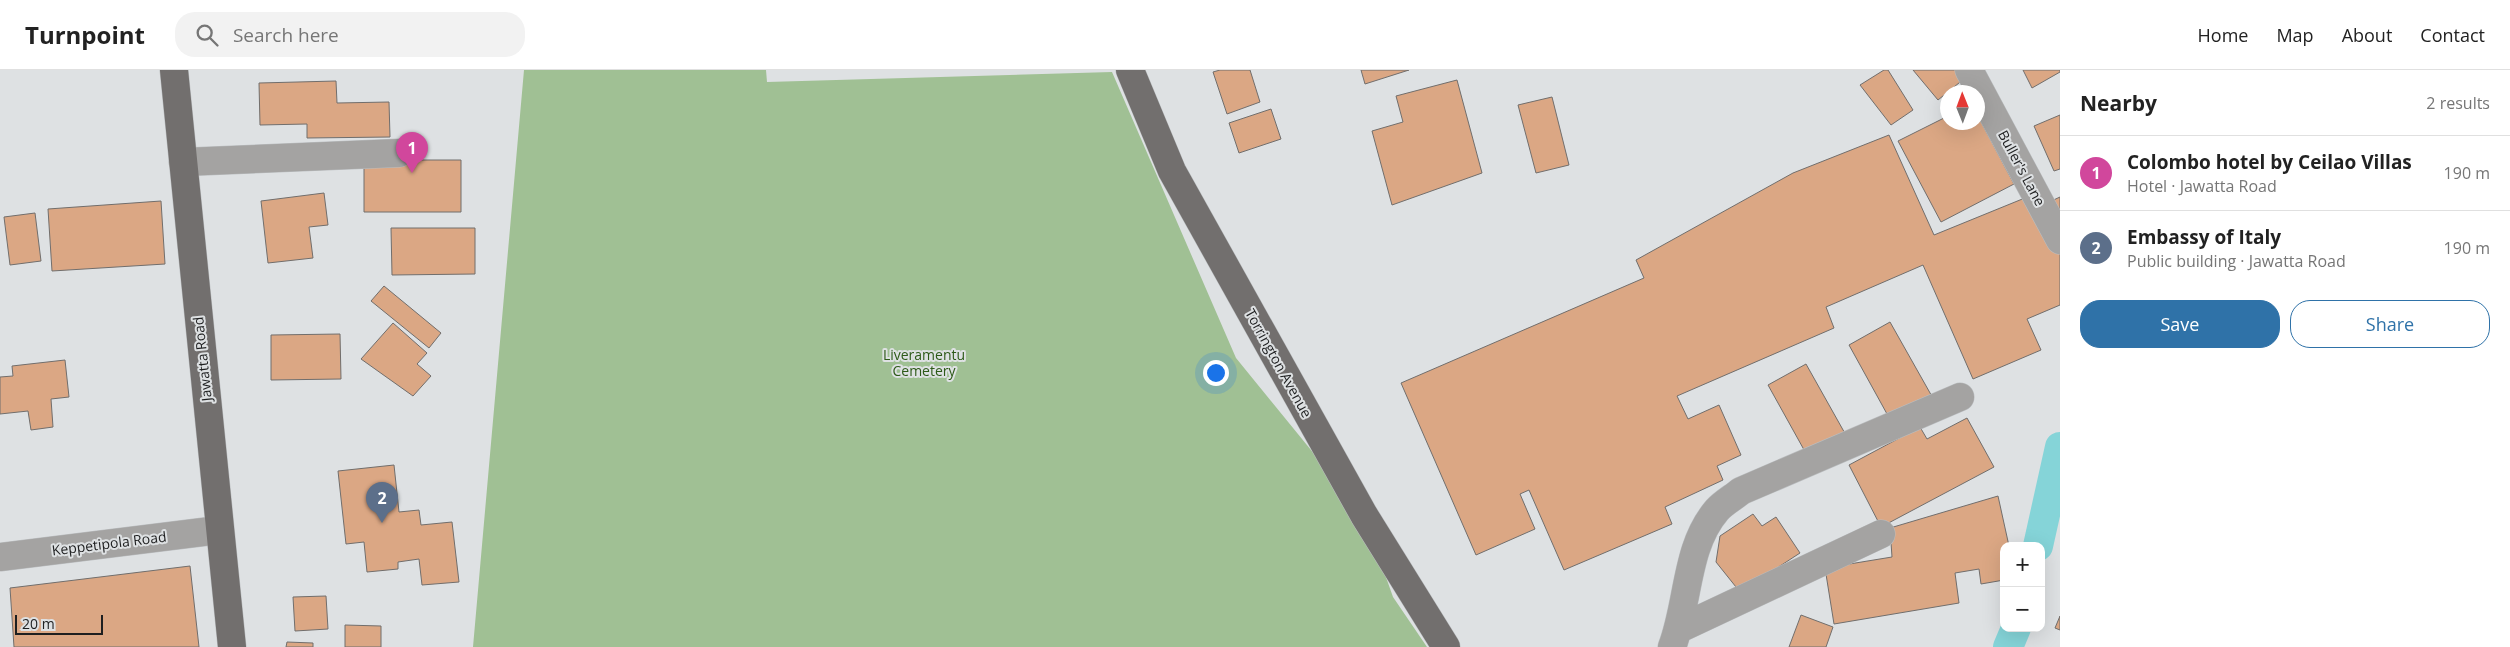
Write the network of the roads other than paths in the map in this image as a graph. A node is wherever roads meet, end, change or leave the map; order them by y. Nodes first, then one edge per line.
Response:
1 (174, 70) edge
2 (1130, 70) edge
3 (1969, 70) edge
4 (399, 153) dead end
5 (183, 162) junction
6 (2060, 240) edge
7 (1960, 397) dead end
8 (218, 530) junction
9 (1881, 534) dead end
10 (0, 557) edge
11 (1676, 638) edge
12 (232, 647) edge
13 (1446, 647) edge

1 - 5 main road, Jawatta Road
2 - 13 main road, Torrington Avenue
3 - 6 street, Buller's Lane
4 - 5 street
5 - 8 main road, Jawatta Road
7 - 11 street
8 - 10 street, Keppetipola Road
8 - 12 main road, Jawatta Road
9 - 11 street

